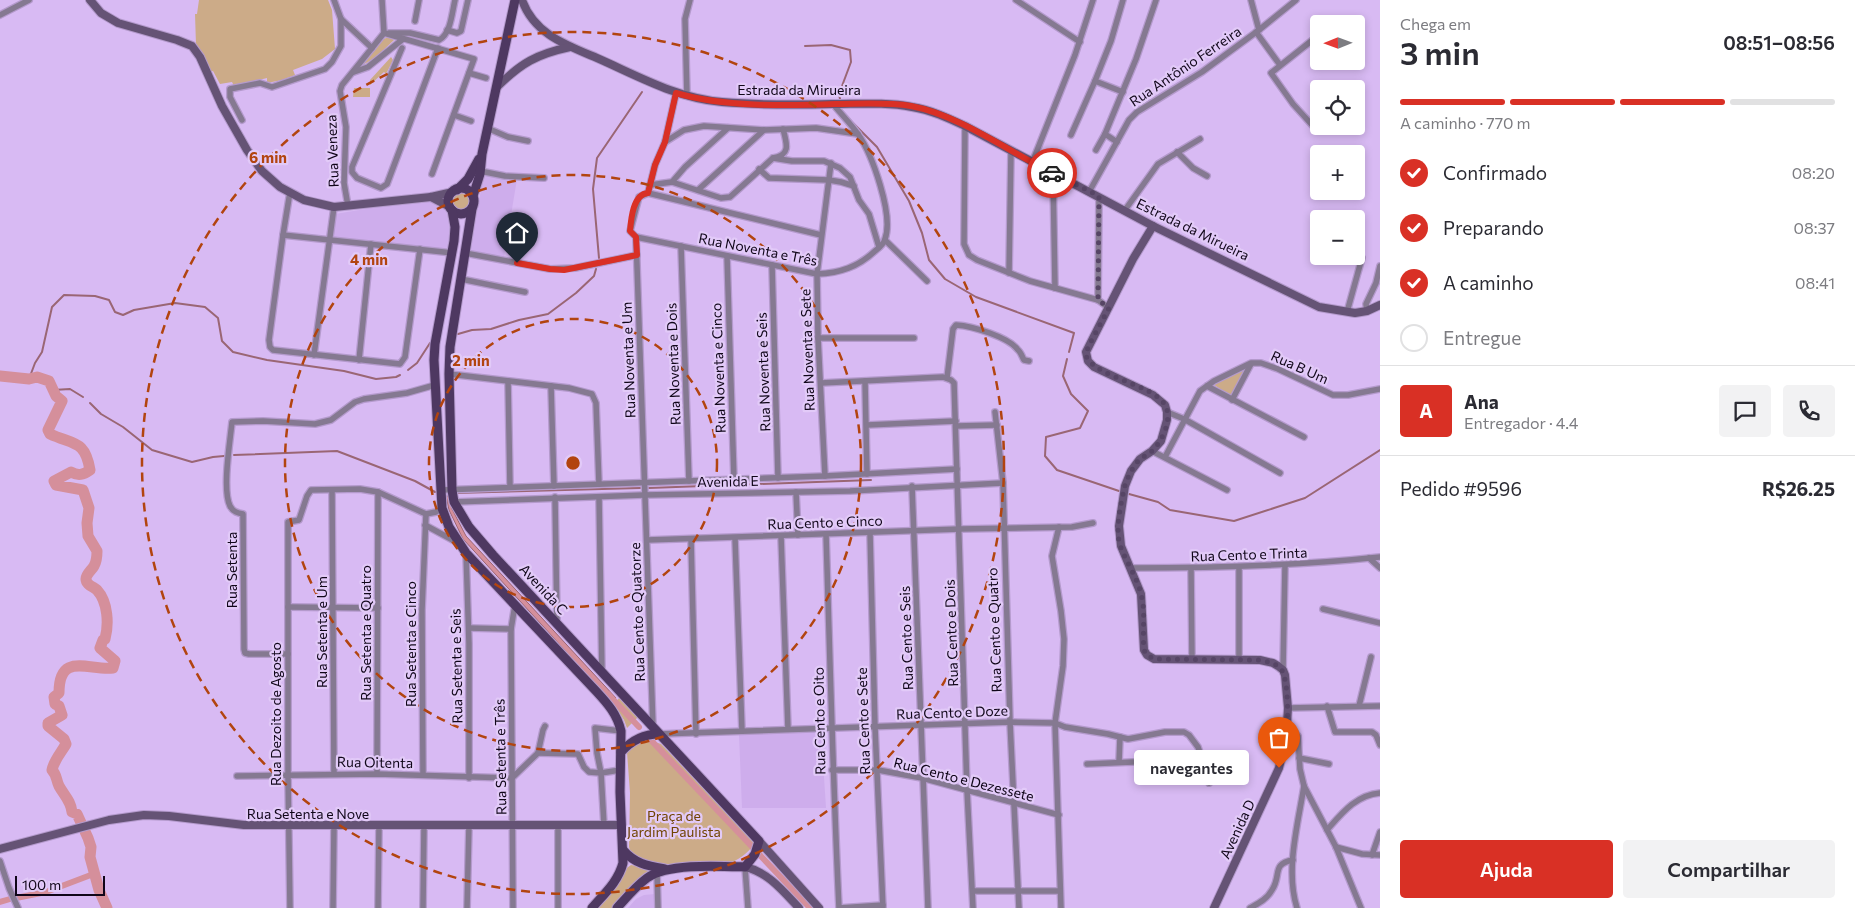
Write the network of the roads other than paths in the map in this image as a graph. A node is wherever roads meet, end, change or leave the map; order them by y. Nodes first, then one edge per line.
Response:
1 (29, 0) edge
2 (90, 0) edge
3 (334, 0) edge
4 (382, 0) edge
5 (419, 0) edge
6 (454, 0) edge
7 (468, 0) edge
8 (515, 0) edge
9 (522, 0) edge
10 (690, 0) edge
11 (1016, 0) edge
12 (1093, 0) edge
13 (1124, 0) edge
14 (1156, 0) edge
15 (1251, 0) edge
16 (1296, 0) edge
17 (1, 13) edge
18 (341, 19) junction
19 (415, 21) dead end
20 (448, 30) junction
21 (1258, 31) junction
22 (384, 33) junction
23 (403, 39) junction
24 (1080, 42) junction
25 (1310, 42) edge
26 (570, 47) junction
27 (372, 48) junction
28 (402, 48) dead end
29 (438, 48) junction
30 (1280, 65) junction
31 (354, 72) junction
32 (470, 73) junction
33 (486, 78) dead end
34 (1095, 80) junction
35 (497, 87) junction
36 (1123, 92) junction
37 (676, 93) junction
38 (687, 96) junction
39 (231, 101) junction
40 (833, 104) junction
41 (222, 106) junction
42 (454, 115) junction
43 (242, 120) dead end
44 (471, 121) dead end
45 (1310, 123) edge
46 (965, 126) junction
47 (487, 128) junction
48 (728, 128) junction
49 (764, 130) junction
50 (783, 130) junction
51 (858, 134) junction
52 (1105, 134) junction
53 (1070, 135) dead end
54 (1200, 139) dead end
55 (528, 141) dead end
56 (665, 142) junction
57 (1117, 142) junction
58 (1096, 150) dead end
59 (1011, 152) junction
60 (1177, 152) junction
61 (482, 154) junction
62 (773, 158) junction
63 (831, 163) junction
64 (1032, 163) junction
65 (759, 169) junction
66 (480, 171) junction
67 (432, 174) dead end
68 (1053, 174) junction
69 (1207, 176) dead end
70 (544, 178) dead end
71 (829, 180) junction
72 (672, 182) junction
73 (650, 185) junction
74 (854, 186) junction
75 (698, 190) junction
76 (455, 191) junction
77 (290, 192) junction
78 (1089, 192) junction
79 (648, 193) junction
80 (473, 196) junction
81 (1099, 196) junction
82 (431, 197) junction
83 (348, 206) junction
84 (334, 207) junction
85 (472, 208) junction
86 (451, 209) junction
87 (1125, 210) junction
88 (1153, 226) junction
89 (821, 234) junction
90 (283, 235) junction
91 (636, 237) junction
92 (329, 240) junction
93 (885, 240) junction
94 (371, 244) junction
95 (681, 246) junction
96 (879, 247) junction
97 (420, 249) junction
98 (453, 253) junction
99 (465, 253) junction
100 (637, 255) junction
101 (727, 256) junction
102 (772, 265) junction
103 (1360, 265) edge
104 (1380, 266) edge
105 (1009, 273) junction
106 (817, 274) junction
107 (461, 279) junction
108 (927, 281) dead end
109 (1054, 288) junction
110 (525, 292) dead end
111 (1098, 300) junction
112 (1380, 305) edge
113 (1109, 308) junction
114 (1367, 311) junction
115 (1347, 312) junction
116 (818, 338) junction
117 (914, 338) dead end
118 (314, 355) junction
119 (359, 360) junction
120 (1029, 361) dead end
121 (1251, 363) junction
122 (449, 374) junction
123 (947, 378) junction
124 (508, 381) junction
125 (865, 381) junction
126 (821, 383) junction
127 (435, 385) junction
128 (551, 386) junction
129 (1207, 386) junction
130 (1380, 389) edge
131 (449, 400) junction
132 (1232, 400) junction
133 (436, 401) junction
134 (1166, 408) junction
135 (995, 412) dead end
136 (1184, 419) junction
137 (956, 424) junction
138 (867, 425) junction
139 (997, 426) junction
140 (1304, 437) dead end
141 (1152, 451) junction
142 (1165, 457) junction
143 (957, 469) junction
144 (867, 474) junction
145 (1280, 474) dead end
146 (824, 476) junction
147 (778, 478) junction
148 (734, 480) junction
149 (689, 481) junction
150 (644, 483) junction
151 (1003, 483) junction
152 (599, 484) junction
153 (958, 484) junction
154 (554, 486) junction
155 (912, 486) junction
156 (510, 487) junction
157 (332, 490) junction
158 (441, 490) junction
159 (452, 490) junction
160 (1227, 490) dead end
161 (378, 492) junction
162 (796, 492) junction
163 (644, 495) junction
164 (598, 497) junction
165 (556, 498) junction
166 (454, 502) junction
167 (442, 508) junction
168 (426, 514) junction
169 (1094, 523) dead end
170 (425, 525) junction
171 (1059, 527) junction
172 (1004, 528) junction
173 (960, 529) junction
174 (914, 531) junction
175 (870, 532) junction
176 (826, 534) junction
177 (798, 535) junction
178 (781, 536) junction
179 (735, 538) junction
180 (691, 539) junction
181 (647, 540) junction
182 (460, 544) junction
183 (466, 553) junction
184 (1380, 557) edge
185 (1369, 558) junction
186 (1285, 565) junction
187 (1239, 567) junction
188 (1130, 568) junction
189 (1191, 568) junction
190 (1380, 568) edge
191 (515, 605) junction
192 (288, 607) junction
193 (334, 607) junction
194 (378, 608) junction
195 (1323, 608) dead end
196 (557, 623) junction
197 (1380, 623) edge
198 (468, 628) junction
199 (511, 628) junction
200 (288, 654) junction
201 (1371, 657) dead end
202 (1192, 659) junction
203 (1239, 660) junction
204 (1283, 670) junction
205 (602, 673) junction
206 (1327, 706) junction
207 (1360, 706) junction
208 (1380, 706) edge
209 (1288, 708) junction
210 (1010, 722) junction
211 (1055, 723) junction
212 (966, 724) junction
213 (1287, 724) junction
214 (545, 726) dead end
215 (922, 726) junction
216 (876, 727) junction
217 (788, 729) junction
218 (833, 729) junction
219 (742, 731) junction
220 (621, 734) junction
221 (650, 734) junction
222 (696, 734) junction
223 (1120, 737) junction
224 (1380, 746) edge
225 (621, 752) junction
226 (538, 753) junction
227 (1299, 758) junction
228 (1119, 762) junction
229 (1133, 762) dead end
230 (1088, 764) dead end
231 (1329, 764) dead end
232 (620, 770) junction
233 (832, 770) junction
234 (878, 770) junction
235 (601, 773) junction
236 (334, 774) junction
237 (377, 774) junction
238 (423, 775) junction
239 (237, 776) dead end
240 (288, 776) junction
241 (469, 778) junction
242 (512, 778) junction
243 (922, 778) junction
244 (1208, 783) dead end
245 (1304, 786) junction
246 (967, 790) junction
247 (1380, 793) edge
248 (1015, 804) junction
249 (1059, 815) junction
250 (604, 825) junction
251 (621, 825) junction
252 (288, 826) junction
253 (334, 826) junction
254 (378, 826) junction
255 (424, 826) junction
256 (469, 826) junction
257 (513, 826) junction
258 (558, 826) junction
259 (1327, 830) junction
260 (1380, 832) edge
261 (1336, 847) junction
262 (757, 848) junction
263 (0, 849) edge
264 (623, 850) junction
265 (1372, 855) junction
266 (1380, 855) edge
267 (1293, 860) junction
268 (0, 861) edge
269 (745, 867) junction
270 (668, 869) junction
271 (657, 872) junction
272 (1060, 891) junction
273 (973, 892) junction
274 (1018, 892) junction
275 (796, 906) edge
276 (883, 907) edge
277 (18, 908) edge
278 (290, 908) edge
279 (334, 908) edge
280 (378, 908) edge
281 (423, 908) edge
282 (468, 908) edge
283 (513, 908) edge
284 (558, 908) edge
285 (592, 908) edge
286 (617, 908) edge
287 (658, 908) edge
288 (748, 908) edge
289 (819, 908) edge
290 (839, 908) edge
291 (928, 908) edge
292 (973, 908) edge
293 (1019, 908) edge
294 (1061, 908) edge
295 (1214, 908) edge
296 (1250, 908) edge
297 (1297, 908) edge
298 (1361, 908) edge

1 - 17 street
2 - 41 main road
3 - 18 street
4 - 22 street
5 - 19 street
6 - 20 street
7 - 20 street
8 - 35 main road
9 - 26 main road, Estrada da Mirueira
10 - 38 street
11 - 24 street
12 - 24 street
13 - 34 street
14 - 36 street
15 - 21 street
16 - 21 street, Rua Antônio Ferreira
18 - 27 street
18 - 39 street
20 - 22 street
21 - 30 street
21 - 57 street, Rua Antônio Ferreira
22 - 23 street
22 - 27 street, Rua Veneza
23 - 29 street
23 - 31 street
24 - 64 street
25 - 30 street
26 - 35 main road
26 - 37 main road, Estrada da Mirueira
27 - 31 street, Rua Veneza
28 - 29 street
29 - 32 street
30 - 45 street
31 - 83 street, Rua Veneza
32 - 33 street
32 - 42 street
34 - 36 street
34 - 53 street
35 - 47 main road
36 - 52 street
37 - 38 main road, Estrada da Mirueira
37 - 56 street
38 - 40 main road, Estrada da Mirueira
39 - 41 street
39 - 43 street
40 - 46 main road, Estrada da Mirueira
40 - 51 street
41 - 77 main road
42 - 44 street
42 - 67 street
46 - 59 main road, Estrada da Mirueira
46 - 105 street
47 - 55 street
47 - 61 main road
48 - 49 street
48 - 56 street
48 - 72 street
49 - 50 street
49 - 75 street
50 - 51 street
50 - 62 street
51 - 93 street
52 - 57 street
52 - 58 street
54 - 60 street
56 - 73 street
57 - 78 street, Rua Antônio Ferreira
59 - 64 main road, Estrada da Mirueira
59 - 105 street
60 - 69 street
60 - 87 street
61 - 66 main road
61 - 76 main road
62 - 63 street
62 - 65 street
63 - 71 street, Rua Noventa e Sete
63 - 74 street
64 - 68 main road, Estrada da Mirueira
65 - 71 street
65 - 75 street
66 - 70 street
66 - 80 main road
68 - 78 main road, Estrada da Mirueira
68 - 109 street
71 - 74 street
71 - 89 street, Rua Noventa e Sete
72 - 73 street
72 - 75 street
73 - 79 street
74 - 96 street
76 - 80 main road
76 - 82 main road
76 - 86 main road
77 - 84 main road
77 - 90 street
78 - 81 main road, Estrada da Mirueira
79 - 89 street
79 - 91 street
80 - 85 main road
81 - 87 main road, Estrada da Mirueira
81 - 111 street
82 - 83 main road
82 - 86 main road
83 - 84 main road
84 - 92 street
85 - 86 main road
85 - 99 main road, Avenida C
86 - 98 main road
87 - 88 main road, Estrada da Mirueira
88 - 113 main road
88 - 115 main road, Estrada da Mirueira
89 - 106 street, Rua Noventa e Sete
90 - 92 street
90 - 118 street
91 - 95 street, Rua Noventa e Três
91 - 100 street, Rua Noventa e Um
92 - 94 street
92 - 118 street
93 - 96 street, Rua Noventa e Três
93 - 108 street
94 - 97 street
94 - 119 street
95 - 101 street, Rua Noventa e Três
95 - 149 street, Rua Noventa e Dois
96 - 106 street, Rua Noventa e Três
97 - 98 street
97 - 119 street
98 - 127 main road
99 - 100 street
99 - 107 main road, Avenida C
100 - 150 street, Rua Noventa e Um
101 - 102 street, Rua Noventa e Três
101 - 148 street, Rua Noventa e Cinco
102 - 106 street, Rua Noventa e Três
102 - 147 street, Rua Noventa e Seis
103 - 115 street
104 - 114 street
105 - 109 street
106 - 116 street, Rua Noventa e Sete
107 - 110 street
107 - 122 main road, Avenida C
109 - 111 street
111 - 113 street
112 - 114 main road, Estrada da Mirueira
113 - 134 main road
114 - 115 main road, Estrada da Mirueira
116 - 117 street
116 - 126 street, Rua Noventa e Sete
118 - 119 street
120 - 123 street
121 - 129 street, Rua B Um
121 - 130 street, Rua B Um
121 - 132 street
122 - 124 street
122 - 131 main road, Avenida C
123 - 125 street
123 - 137 street, Rua Cento e Dois
124 - 128 street
124 - 156 street
125 - 126 street
125 - 138 street
126 - 146 street, Rua Noventa e Sete
127 - 133 main road
127 - 200 street, Rua Setenta
128 - 152 street
128 - 154 street
129 - 132 street
129 - 136 street, Rua B Um
131 - 133 main road
131 - 159 main road, Avenida C
132 - 140 street
133 - 158 main road
134 - 136 street
134 - 141 main road
135 - 139 street, Rua Cento e Quatro
136 - 142 street, Rua B Um
136 - 145 street
137 - 138 street
137 - 139 street
137 - 143 street, Rua Cento e Dois
138 - 144 street
139 - 151 street, Rua Cento e Quatro
141 - 142 street
141 - 188 main road
142 - 160 street
143 - 144 street, Avenida E
143 - 153 street, Rua Cento e Dois
144 - 146 street, Avenida E
146 - 147 street, Avenida E
147 - 148 street, Avenida E
148 - 149 street, Avenida E
149 - 150 street, Avenida E
150 - 152 street, Avenida E
150 - 163 street, Rua Noventa e Um
151 - 153 street, Avenida E
151 - 172 street, Rua Cento e Quatro
152 - 154 street, Avenida E
153 - 155 street, Avenida E
153 - 173 street, Rua Cento e Dois
154 - 156 street, Avenida E
155 - 162 street, Avenida E
155 - 174 street, Rua Cento e Seis
156 - 159 street, Avenida E
157 - 161 street
157 - 192 street, Rua Dezoito de Agosto
157 - 193 street, Rua Setenta e Um
158 - 159 street, Avenida E
158 - 167 main road
159 - 166 main road, Avenida C
161 - 168 street
161 - 194 street, Rua Setenta e Quatro
162 - 163 street, Avenida E
162 - 177 street
163 - 164 street, Avenida E
163 - 181 street, Rua Cento e Quatorze
164 - 165 street, Avenida E
164 - 205 street
165 - 166 street, Avenida E
165 - 196 street
166 - 196 main road, Avenida C
167 - 168 street
167 - 182 main road
168 - 170 street, Rua Setenta e Cinco
169 - 171 street, Rua Cento e Cinco
170 - 182 street
170 - 238 street, Rua Setenta e Cinco
171 - 172 street, Rua Cento e Cinco
171 - 211 street
172 - 173 street, Rua Cento e Cinco
172 - 210 street, Rua Cento e Quatro
173 - 174 street, Rua Cento e Cinco
173 - 212 street, Rua Cento e Dois
174 - 175 street, Rua Cento e Cinco
174 - 215 street, Rua Cento e Seis
175 - 176 street, Rua Cento e Cinco
175 - 216 street, Rua Cento e Sete
176 - 177 street, Rua Cento e Cinco
176 - 218 street, Rua Cento e Oito
177 - 178 street, Rua Cento e Cinco
178 - 179 street, Rua Cento e Cinco
178 - 217 street
179 - 180 street, Rua Cento e Cinco
179 - 219 street
180 - 181 street, Rua Cento e Cinco
180 - 222 street
181 - 221 street, Rua Cento e Quatorze
182 - 183 main road
183 - 191 main road
183 - 198 street, Rua Setenta e Seis
184 - 185 street, Rua Cento e Trinta
185 - 186 street, Rua Cento e Trinta
185 - 190 street
186 - 187 street, Rua Cento e Trinta
186 - 204 street
187 - 189 street, Rua Cento e Trinta
187 - 203 street
188 - 189 street, Rua Cento e Trinta
188 - 202 main road
189 - 202 street
191 - 199 street, Rua Setenta e Três
191 - 220 main road
192 - 193 street
192 - 200 street, Rua Dezoito de Agosto
193 - 194 street
193 - 236 street, Rua Setenta e Um
194 - 237 street, Rua Setenta e Quatro
195 - 197 street
196 - 205 main road, Avenida C
198 - 199 street
198 - 241 street, Rua Setenta e Seis
199 - 242 street, Rua Setenta e Três
200 - 240 street, Rua Dezoito de Agosto
201 - 207 street
202 - 203 main road
203 - 204 main road
204 - 209 main road, Avenida D
205 - 221 main road, Avenida C
206 - 207 street
206 - 209 street
206 - 224 street
207 - 208 street
209 - 213 main road, Avenida D
210 - 211 street, Rua Cento e Doze
210 - 212 street, Rua Cento e Doze
210 - 248 street, Rua Cento e Quatro
211 - 223 street, Rua Cento e Doze
211 - 249 street
212 - 215 street, Rua Cento e Doze
212 - 246 street, Rua Cento e Dois
213 - 227 street
213 - 295 main road, Avenida D
214 - 226 street
215 - 216 street, Rua Cento e Doze
215 - 243 street, Rua Cento e Seis
216 - 218 street, Rua Cento e Doze
216 - 234 street, Rua Cento e Sete
217 - 218 street, Rua Cento e Doze
217 - 219 street, Rua Cento e Doze
218 - 233 street, Rua Cento e Oito
219 - 222 street, Rua Cento e Doze
220 - 225 main road
220 - 235 street
221 - 222 street, Rua Cento e Doze
221 - 225 main road
221 - 262 main road, Avenida C
223 - 228 street
223 - 244 street, Rua Cento e Doze
225 - 232 main road
226 - 235 street
226 - 242 street
227 - 231 street
227 - 245 street
228 - 229 street
228 - 230 street
232 - 235 street
232 - 251 main road
233 - 234 street, Rua Cento e Dezessete
233 - 290 street, Rua Cento e Oito
234 - 243 street, Rua Cento e Dezessete
234 - 276 street, Rua Cento e Sete
235 - 250 street
236 - 237 street, Rua Oitenta
236 - 240 street, Rua Oitenta
237 - 238 street, Rua Oitenta
238 - 241 street, Rua Oitenta
239 - 240 street, Rua Oitenta
240 - 252 street, Rua Dezoito de Agosto
241 - 242 street, Rua Oitenta
242 - 257 street, Rua Setenta e Três
243 - 246 street, Rua Cento e Dezessete
243 - 291 street, Rua Cento e Seis
245 - 259 street
245 - 267 street
246 - 248 street, Rua Cento e Dezessete
246 - 273 street, Rua Cento e Dois
247 - 259 street
248 - 249 street, Rua Cento e Dezessete
248 - 274 street, Rua Cento e Quatro
249 - 272 street
250 - 251 main road, Rua Setenta e Nove
250 - 258 main road, Rua Setenta e Nove
251 - 264 main road
252 - 253 main road, Rua Setenta e Nove
252 - 263 main road, Rua Setenta e Nove
252 - 278 street, Rua Dezoito de Agosto
253 - 254 main road, Rua Setenta e Nove
253 - 279 street
254 - 255 main road, Rua Setenta e Nove
254 - 280 street
255 - 256 main road, Rua Setenta e Nove
255 - 281 street
256 - 257 main road, Rua Setenta e Nove
256 - 282 street
257 - 258 main road, Rua Setenta e Nove
257 - 283 street, Rua Setenta e Três
258 - 284 street
259 - 261 street
260 - 265 street
261 - 265 street
261 - 298 street
262 - 269 main road
262 - 289 main road, Avenida C
264 - 270 main road
264 - 285 main road
265 - 266 street
267 - 296 street
267 - 297 street
268 - 277 street
269 - 270 main road
269 - 275 main road
269 - 288 street
270 - 271 main road
271 - 286 main road
271 - 287 street
272 - 274 street
272 - 294 street
273 - 274 street
273 - 292 street, Rua Cento e Dois
274 - 293 street, Rua Cento e Quatro
276 - 290 street

